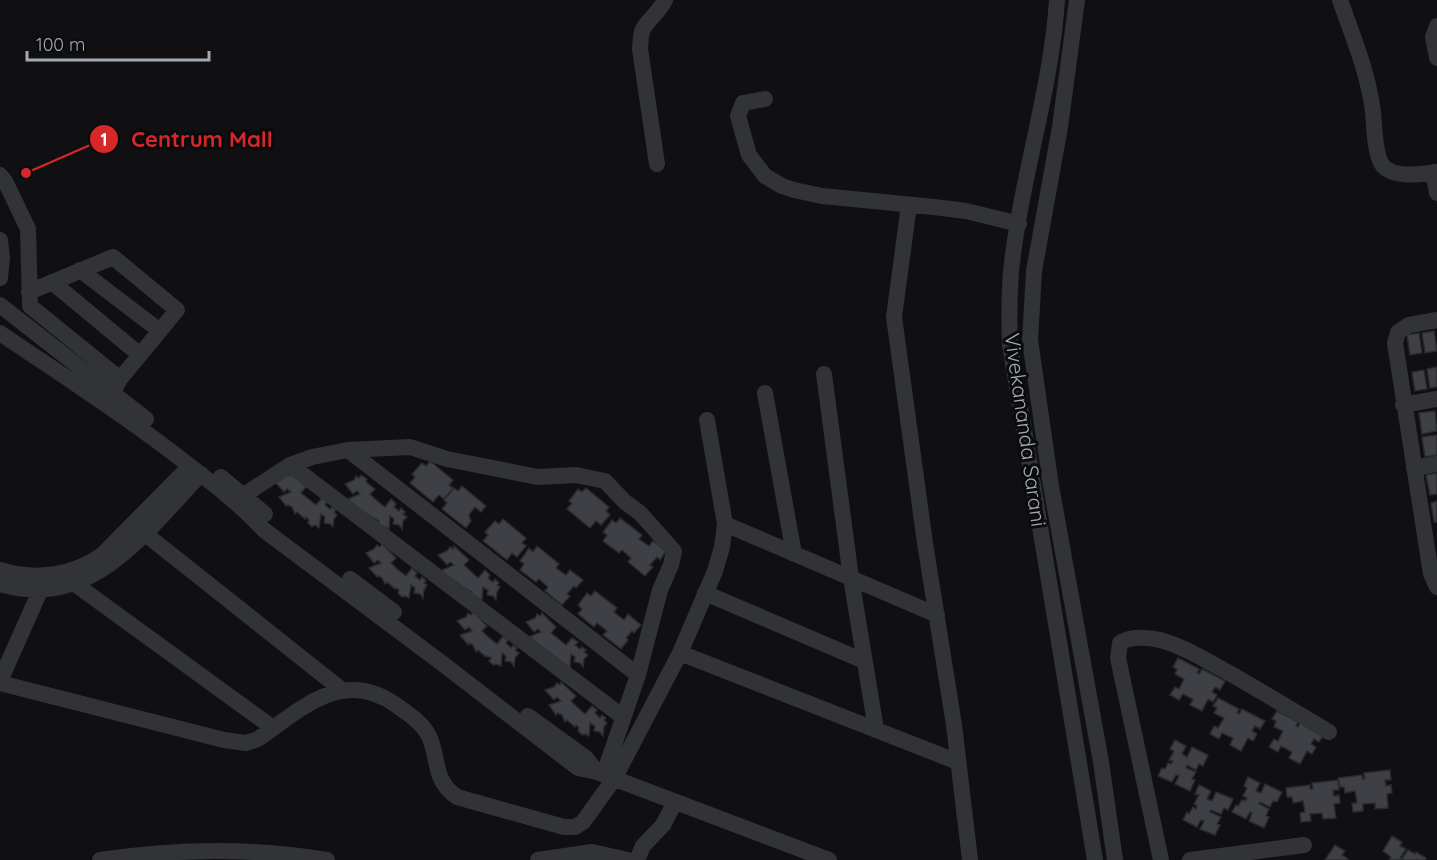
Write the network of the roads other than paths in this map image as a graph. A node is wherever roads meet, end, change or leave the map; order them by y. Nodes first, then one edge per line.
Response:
1 (665, 0) edge
2 (1057, 0) edge
3 (1077, 0) edge
4 (1340, 0) edge
5 (1437, 26) edge
6 (1437, 58) edge
7 (765, 99) dead end
8 (657, 164) dead end
9 (1435, 172) edge
10 (0, 175) edge
11 (1437, 193) edge
12 (909, 205) junction
13 (1020, 216) junction
14 (0, 240) edge
15 (80, 270) junction
16 (0, 279) edge
17 (52, 282) junction
18 (29, 299) junction
19 (0, 305) edge
20 (1437, 320) edge
21 (19, 321) junction
22 (160, 331) junction
23 (0, 333) edge
24 (140, 355) junction
25 (824, 374) dead end
26 (765, 393) dead end
27 (1437, 399) edge
28 (117, 402) junction
29 (1403, 405) junction
30 (707, 420) dead end
31 (348, 450) junction
32 (1437, 464) edge
33 (290, 465) junction
34 (190, 466) junction
35 (1414, 468) junction
36 (238, 497) junction
37 (725, 524) junction
38 (1430, 529) edge
39 (144, 533) junction
40 (794, 554) junction
41 (0, 570) edge
42 (851, 578) junction
43 (0, 584) edge
44 (75, 584) junction
45 (1437, 586) edge
46 (40, 591) junction
47 (705, 593) junction
48 (1070, 597) junction
49 (1052, 600) junction
50 (937, 615) junction
51 (680, 653) junction
52 (4, 659) edge
53 (864, 661) junction
54 (638, 675) junction
55 (0, 682) edge
56 (342, 690) junction
57 (623, 717) junction
58 (273, 728) junction
59 (876, 729) junction
60 (1329, 732) dead end
61 (958, 762) junction
62 (605, 775) junction
63 (675, 802) junction
64 (1304, 845) dead end
65 (256, 855) edge
66 (100, 860) edge
67 (327, 860) edge
68 (538, 860) edge
69 (628, 860) edge
70 (637, 860) edge
71 (830, 860) edge
72 (970, 860) edge
73 (1095, 860) edge
74 (1115, 860) edge
75 (1161, 860) edge
76 (1191, 860) edge

1 - 8 street
2 - 13 street, Vivekananda Sarani
3 - 48 street, Vivekananda Sarani
4 - 9 street
5 - 6 street
7 - 12 street
9 - 11 street
10 - 18 street
12 - 13 street
12 - 50 street
13 - 49 street, Vivekananda Sarani
14 - 16 street
15 - 17 street
15 - 22 street
15 - 22 street
17 - 18 street
17 - 24 street
18 - 21 street
18 - 28 street
19 - 21 street
20 - 29 street
21 - 28 street
22 - 24 street
23 - 28 street
24 - 28 street
25 - 42 street
26 - 40 street
27 - 29 street
28 - 34 street
28 - 36 street
29 - 35 street
30 - 37 street
31 - 33 street
31 - 54 street
31 - 54 street
32 - 35 street
33 - 36 street
33 - 57 street
34 - 36 street
34 - 39 street
34 - 41 street
35 - 38 street
36 - 62 street
37 - 40 street
37 - 47 street
38 - 45 street
39 - 44 street
39 - 56 street
40 - 42 street
42 - 50 street
42 - 53 street
43 - 46 street
44 - 46 street
44 - 58 street
46 - 52 street
47 - 51 street
47 - 53 street
48 - 49 street
48 - 74 street, Vivekananda Sarani
49 - 73 street, Vivekananda Sarani
50 - 61 street
51 - 59 street
51 - 62 street
52 - 55 street
53 - 59 street
54 - 57 street
55 - 58 street
56 - 58 street
56 - 62 street
57 - 62 street
59 - 61 street
60 - 75 street
61 - 72 street
62 - 63 street
63 - 70 street
63 - 71 street
64 - 76 street
65 - 66 street
65 - 67 street
68 - 69 street

